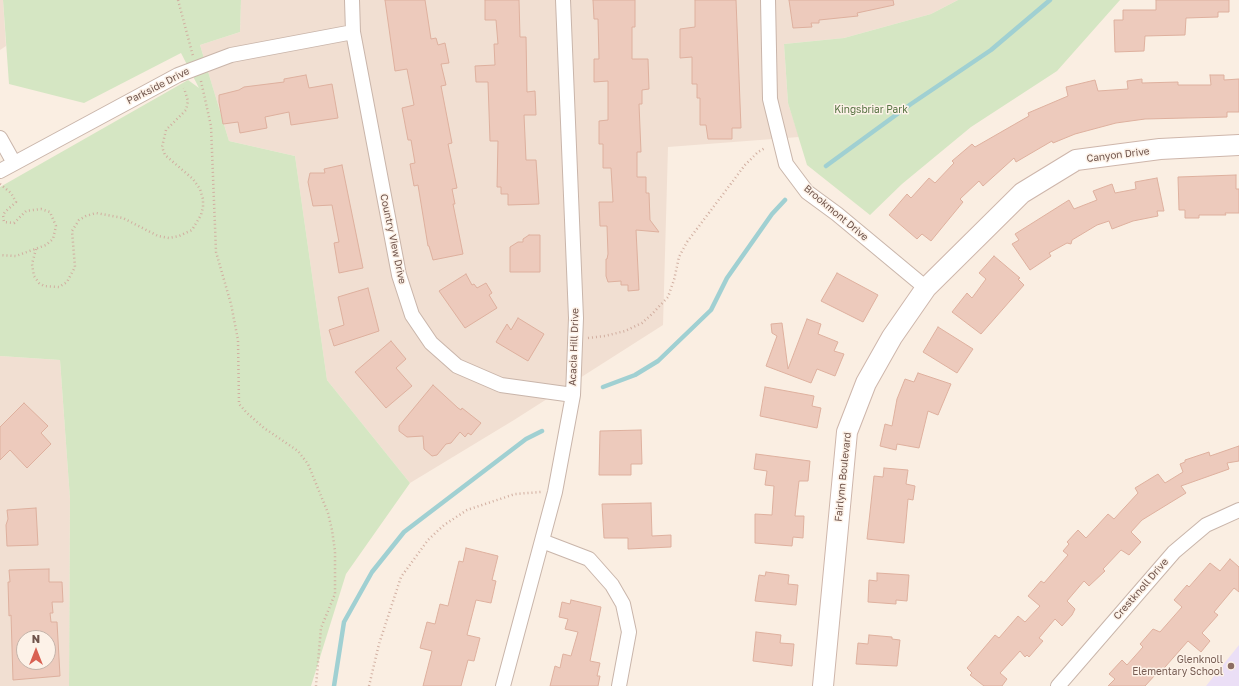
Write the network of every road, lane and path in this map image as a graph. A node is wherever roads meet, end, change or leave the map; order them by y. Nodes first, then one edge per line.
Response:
1 (178, 0) edge
2 (352, 0) edge
3 (563, 0) edge
4 (768, 0) edge
5 (353, 32) junction
6 (192, 53) dead end
7 (178, 75) junction
8 (201, 80) dead end
9 (0, 138) edge
10 (1239, 145) edge
11 (764, 148) dead end
12 (14, 163) junction
13 (0, 172) edge
14 (0, 184) edge
15 (36, 249) junction
16 (0, 255) edge
17 (926, 288) junction
18 (575, 338) junction
19 (573, 395) junction
20 (555, 492) junction
21 (1239, 510) edge
22 (542, 541) junction
23 (316, 686) edge
24 (369, 686) edge
25 (503, 686) edge
26 (619, 686) edge
27 (823, 686) edge
28 (1058, 686) edge

1 - 6 path
2 - 5 street, Country View Drive
3 - 18 street, Acacia Hill Drive
4 - 17 street, Brookmont Drive
5 - 7 street, Parkside Drive
5 - 19 street, Country View Drive
7 - 12 street, Parkside Drive
7 - 15 path
8 - 23 path
9 - 12 street
10 - 17 street, Canyon Drive
11 - 18 path
12 - 13 street, Parkside Drive
14 - 15 path
15 - 16 path
17 - 27 street, Fairlynn Boulevard
18 - 19 street, Acacia Hill Drive
19 - 20 street, Acacia Hill Drive
20 - 22 street, Acacia Hill Drive
20 - 24 path
21 - 28 street, Crestknoll Drive
22 - 25 street, Acacia Hill Drive
22 - 26 street

